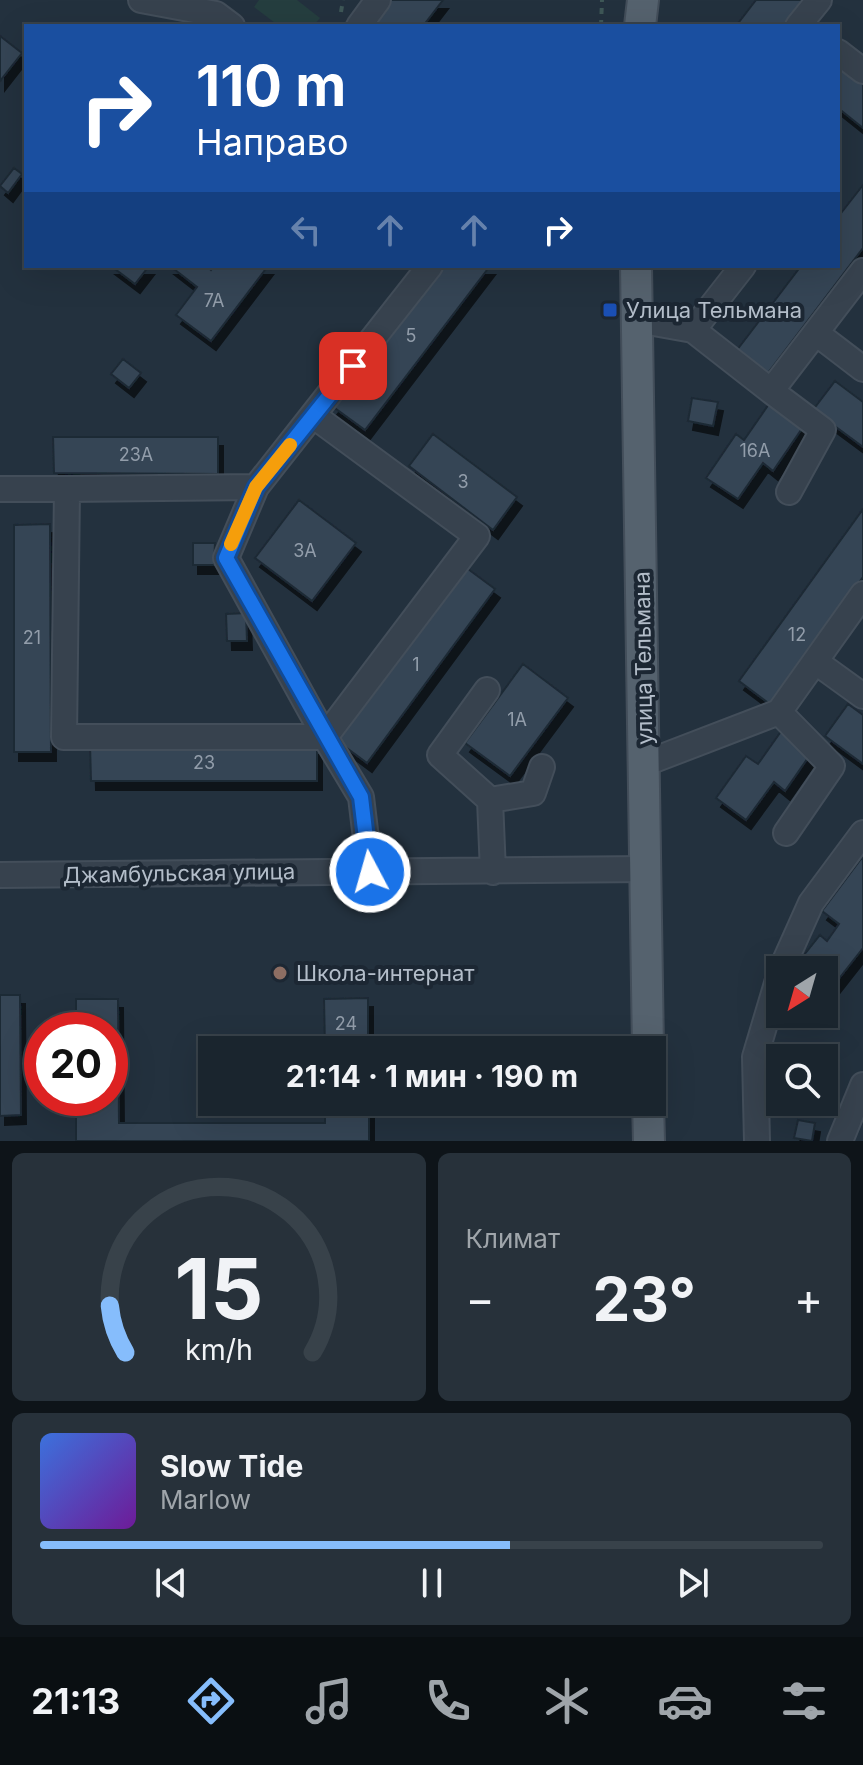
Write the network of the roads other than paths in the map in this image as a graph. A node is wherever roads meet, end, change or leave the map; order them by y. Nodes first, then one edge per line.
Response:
1 (141, 0) edge
2 (378, 0) edge
3 (643, 0) edge
4 (819, 0) edge
5 (225, 13) edge
6 (360, 24) edge
7 (640, 24) edge
8 (802, 24) edge
9 (840, 54) edge
10 (863, 71) edge
11 (428, 268) edge
12 (636, 268) edge
13 (741, 268) edge
14 (863, 271) edge
15 (637, 320) junction
16 (693, 330) junction
17 (816, 333) junction
18 (863, 369) edge
19 (771, 391) junction
20 (314, 416) junction
21 (256, 487) junction
22 (0, 489) edge
23 (67, 489) junction
24 (789, 492) dead end
25 (863, 594) edge
26 (816, 662) junction
27 (487, 690) dead end
28 (863, 696) edge
29 (779, 712) junction
30 (325, 737) junction
31 (646, 763) junction
32 (542, 767) dead end
33 (490, 800) junction
34 (786, 833) dead end
35 (863, 833) edge
36 (646, 869) junction
37 (370, 872) junction
38 (493, 872) junction
39 (0, 875) edge
40 (787, 956) edge
41 (766, 1020) edge
42 (648, 1036) edge
43 (863, 1085) edge
44 (648, 1116) edge
45 (649, 1141) edge
46 (757, 1141) edge
47 (840, 1141) edge

1 - 5 street
2 - 6 street
3 - 7 main road
4 - 8 street
9 - 10 street
11 - 20 street
12 - 15 main road, улица Тельмана
13 - 16 street
14 - 17 street
15 - 16 street
15 - 31 main road, улица Тельмана
16 - 19 street
17 - 18 street
17 - 19 street
19 - 24 street
20 - 21 street
20 - 30 street
21 - 23 street
21 - 30 street
22 - 23 street
23 - 30 street
25 - 26 street
26 - 28 street
26 - 29 street
27 - 33 street
29 - 31 street
29 - 34 street
30 - 37 street
31 - 36 main road, улица Тельмана
32 - 33 street
33 - 38 street
35 - 40 street
36 - 38 street, Джамбульская улица
36 - 42 main road, улица Тельмана
37 - 38 street, Джамбульская улица
37 - 39 street, Джамбульская улица
41 - 46 street
43 - 47 street
44 - 45 main road

